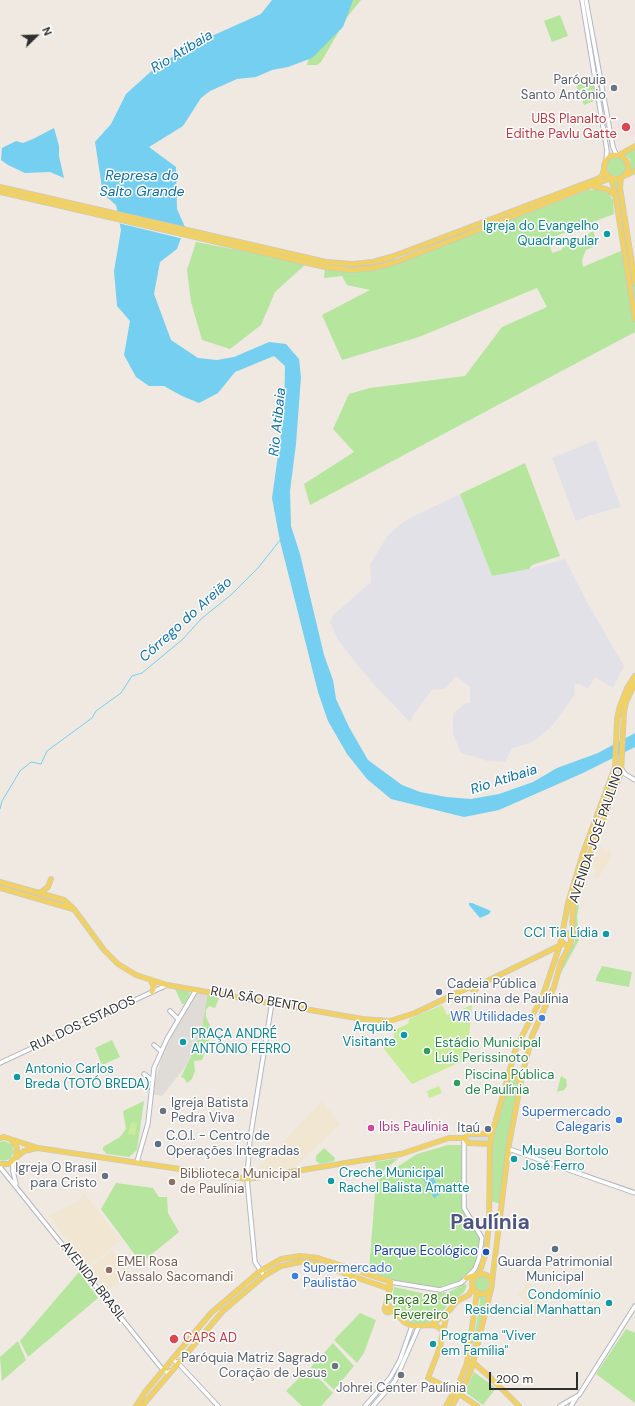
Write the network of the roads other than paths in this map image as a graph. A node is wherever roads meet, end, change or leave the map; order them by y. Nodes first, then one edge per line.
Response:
1 (582, 0) edge
2 (586, 0) edge
3 (604, 132) junction
4 (610, 132) junction
5 (635, 146) edge
6 (617, 154) junction
7 (606, 160) junction
8 (604, 169) junction
9 (635, 170) edge
10 (623, 177) junction
11 (611, 178) junction
12 (0, 187) edge
13 (591, 187) junction
14 (0, 192) edge
15 (616, 196) junction
16 (635, 283) edge
17 (635, 319) edge
18 (635, 676) edge
19 (635, 683) edge
20 (621, 767) junction
21 (635, 780) edge
22 (51, 879) dead end
23 (0, 882) edge
24 (0, 888) edge
25 (40, 893) junction
26 (74, 909) junction
27 (572, 936) junction
28 (563, 942) junction
29 (152, 981) junction
30 (167, 985) junction
31 (196, 990) junction
32 (152, 992) junction
33 (272, 1002) junction
34 (170, 1011) dead end
35 (178, 1019) junction
36 (154, 1044) dead end
37 (161, 1051) junction
38 (0, 1063) edge
39 (144, 1074) dead end
40 (508, 1074) junction
41 (152, 1080) junction
42 (520, 1082) junction
43 (492, 1134) junction
44 (1, 1137) edge
45 (464, 1138) junction
46 (12, 1140) junction
47 (490, 1144) junction
48 (38, 1148) junction
49 (509, 1149) junction
50 (365, 1154) dead end
51 (15, 1159) junction
52 (361, 1160) junction
53 (137, 1162) junction
54 (0, 1164) edge
55 (0, 1167) edge
56 (246, 1179) junction
57 (17, 1187) junction
58 (635, 1193) edge
59 (318, 1258) junction
60 (317, 1264) junction
61 (346, 1266) junction
62 (356, 1270) junction
63 (260, 1271) junction
64 (345, 1273) junction
65 (479, 1275) junction
66 (264, 1276) junction
67 (353, 1276) junction
68 (466, 1278) junction
69 (391, 1282) junction
70 (492, 1282) junction
71 (473, 1287) junction
72 (390, 1289) junction
73 (491, 1289) junction
74 (477, 1292) junction
75 (224, 1301) junction
76 (219, 1306) junction
77 (635, 1306) edge
78 (226, 1309) junction
79 (390, 1309) junction
80 (446, 1313) junction
81 (432, 1325) junction
82 (412, 1326) junction
83 (419, 1326) junction
84 (443, 1331) junction
85 (193, 1335) junction
86 (198, 1339) junction
87 (172, 1360) junction
88 (178, 1363) junction
89 (467, 1363) junction
90 (474, 1363) junction
91 (163, 1370) junction
92 (171, 1371) junction
93 (455, 1391) junction
94 (145, 1392) junction
95 (460, 1394) junction
96 (579, 1395) junction
97 (149, 1396) junction
98 (136, 1406) edge
99 (142, 1406) edge
100 (218, 1406) edge
101 (365, 1406) edge
102 (373, 1406) edge
103 (446, 1406) edge
104 (452, 1406) edge
105 (477, 1406) edge
106 (519, 1406) edge
107 (560, 1406) edge
108 (571, 1406) edge

1 - 3 street
2 - 4 street
3 - 4 street
3 - 7 street
4 - 6 street
5 - 6 main road
6 - 7 main road
6 - 10 main road
7 - 8 main road
8 - 11 main road
8 - 12 main road
9 - 10 main road
10 - 11 main road
10 - 16 main road
11 - 13 main road
11 - 15 main road
13 - 14 main road
13 - 15 main road
15 - 17 main road
18 - 28 main road, AVENIDA JOSÉ PAULINO
19 - 20 main road, AVENIDA JOSÉ PAULINO
20 - 21 street
20 - 27 main road, AVENIDA JOSÉ PAULINO
22 - 25 main road
23 - 25 main road
24 - 26 main road
25 - 26 main road, RUA SÃO BENTO
26 - 29 main road, RUA SÃO BENTO
27 - 28 main road, AVENIDA JOSÉ PAULINO
27 - 28 main road
28 - 33 main road, RUA SÃO BENTO
28 - 40 main road, AVENIDA JOSÉ PAULINO
28 - 42 main road, AVENIDA JOSÉ PAULINO
29 - 30 main road, RUA SÃO BENTO
29 - 32 main road
30 - 31 main road, RUA SÃO BENTO
30 - 32 street, RUA DOS ESTADOS
31 - 33 main road, RUA SÃO BENTO
31 - 35 street
32 - 38 street, RUA DOS ESTADOS
33 - 56 street
34 - 35 street
35 - 37 street
36 - 37 street
37 - 41 street
39 - 41 street
40 - 42 main road
40 - 43 main road, AVENIDA JOSÉ PAULINO
41 - 53 street
42 - 49 main road, AVENIDA JOSÉ PAULINO
43 - 45 main road
43 - 47 main road, AVENIDA JOSÉ PAULINO
44 - 46 main road
45 - 47 main road
45 - 52 main road
45 - 68 street
46 - 48 main road
46 - 51 main road
47 - 65 main road, AVENIDA JOSÉ PAULINO
48 - 51 main road
48 - 53 main road
49 - 58 street
49 - 70 main road, AVENIDA JOSÉ PAULINO
50 - 52 main road
51 - 54 main road
51 - 57 street, AVENIDA BRASIL
52 - 56 main road
53 - 56 main road
55 - 57 street, AVENIDA BRASIL
56 - 63 street
57 - 91 street, AVENIDA BRASIL
59 - 60 main road
59 - 61 main road
59 - 63 main road
60 - 64 main road
60 - 66 main road
61 - 62 main road
61 - 64 main road
62 - 67 main road
62 - 69 main road
63 - 66 street
63 - 75 main road
64 - 67 main road
65 - 68 main road
65 - 70 main road
65 - 71 main road
66 - 78 main road
67 - 72 main road
68 - 69 street
69 - 72 main road
70 - 73 main road
71 - 74 main road
71 - 80 main road
72 - 79 main road
72 - 79 main road
73 - 74 main road
73 - 90 main road
74 - 89 main road
75 - 76 main road
75 - 78 main road
76 - 78 main road
76 - 85 main road
77 - 96 street
78 - 86 main road
79 - 82 main road
80 - 81 main road
80 - 84 main road
81 - 83 main road
81 - 84 main road
82 - 83 main road
82 - 101 street
83 - 102 street
84 - 93 main road
85 - 86 main road
85 - 87 main road
86 - 88 main road
87 - 88 street
87 - 91 main road
88 - 92 main road
88 - 100 street
89 - 90 main road
89 - 93 main road
90 - 95 main road
90 - 106 main road
91 - 92 street
91 - 94 main road
92 - 97 main road
93 - 95 main road
93 - 103 main road
94 - 97 main road
94 - 98 main road
95 - 104 main road
95 - 105 main road
96 - 107 street
96 - 108 street
97 - 99 main road

